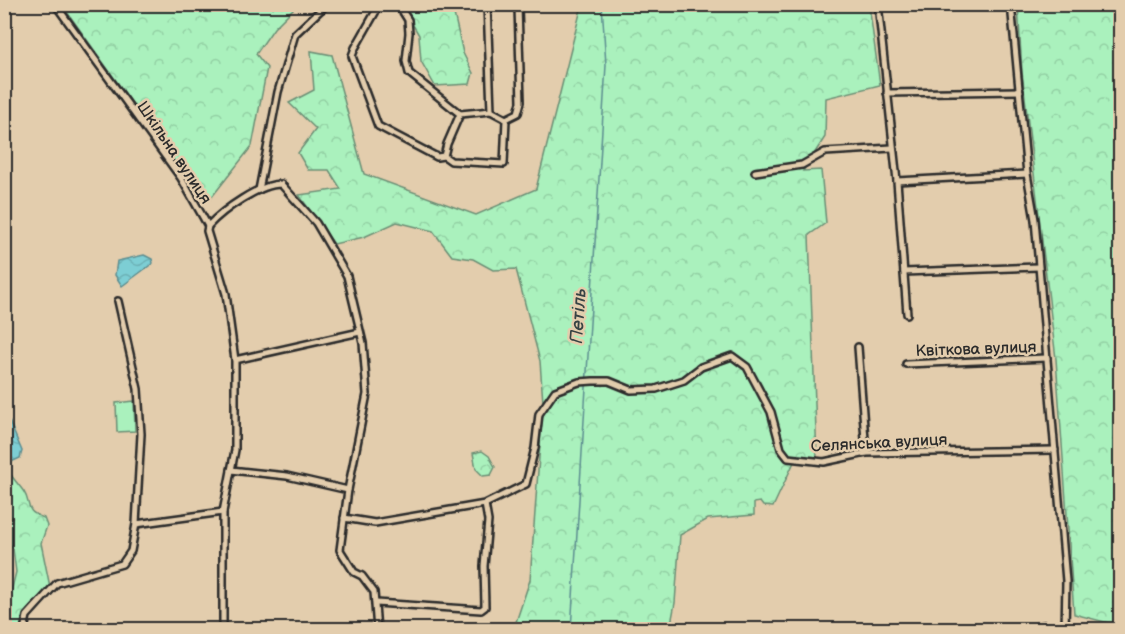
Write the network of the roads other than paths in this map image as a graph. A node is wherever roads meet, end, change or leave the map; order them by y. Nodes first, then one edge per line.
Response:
1 (55, 4) edge
2 (327, 4) edge
3 (380, 4) edge
4 (398, 4) edge
5 (487, 4) edge
6 (537, 4) edge
7 (878, 5) edge
8 (1012, 5) edge
9 (518, 6) edge
10 (1020, 91) junction
11 (887, 93) junction
12 (491, 111) junction
13 (460, 114) junction
14 (506, 119) junction
15 (892, 148) junction
16 (444, 156) junction
17 (755, 172) dead end
18 (1028, 174) junction
19 (897, 181) junction
20 (259, 190) junction
21 (208, 226) junction
22 (1038, 267) junction
23 (904, 272) junction
24 (118, 301) dead end
25 (907, 314) dead end
26 (360, 332) junction
27 (858, 347) dead end
28 (1047, 358) junction
29 (235, 360) junction
30 (906, 364) dead end
31 (1054, 450) junction
32 (866, 453) junction
33 (231, 470) junction
34 (348, 490) junction
35 (485, 504) junction
36 (223, 512) junction
37 (344, 518) junction
38 (136, 524) junction
39 (376, 603) junction
40 (1065, 627) edge
41 (24, 630) edge
42 (223, 630) edge
43 (377, 630) edge
44 (1023, 630) edge

1 - 21 street, Шкільна вулиця
2 - 20 street
3 - 16 street
4 - 13 street
5 - 12 street
6 - 9 street
7 - 8 street
7 - 11 street
8 - 10 street
9 - 14 street
10 - 11 street
10 - 18 street
11 - 15 street
12 - 13 street
12 - 14 street
13 - 16 street
14 - 16 street
15 - 17 street
15 - 19 street
18 - 19 street
18 - 22 street
19 - 23 street
20 - 21 street
20 - 26 street
21 - 29 street, Шкільна вулиця
22 - 23 street
22 - 28 street
23 - 25 street
24 - 38 street
26 - 29 street
26 - 34 street
27 - 32 street
28 - 30 street, Квіткова вулиця
28 - 31 street
29 - 33 street, Шкільна вулиця
31 - 32 street, Селянська вулиця
31 - 40 street
32 - 35 street, Селянська вулиця
33 - 34 street
33 - 36 street, Шкільна вулиця
34 - 37 street
35 - 37 street
35 - 39 street
36 - 38 street
36 - 42 street, Шкільна вулиця
37 - 39 street
38 - 41 street
39 - 43 street
40 - 44 street

